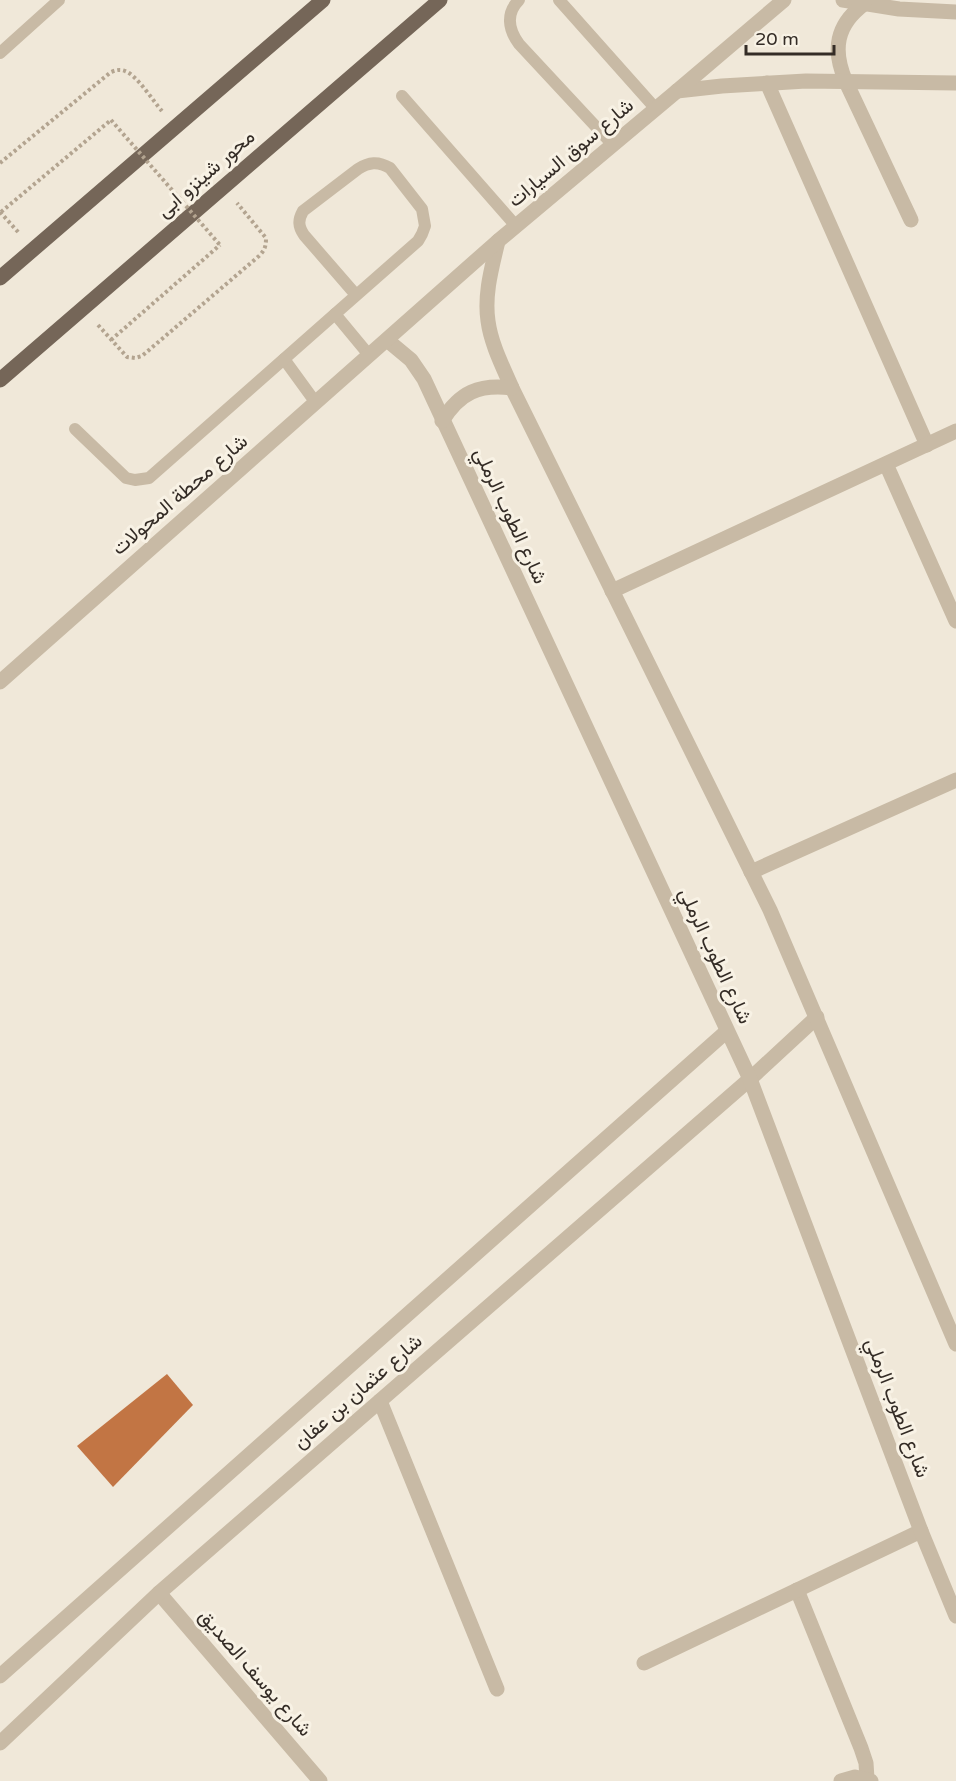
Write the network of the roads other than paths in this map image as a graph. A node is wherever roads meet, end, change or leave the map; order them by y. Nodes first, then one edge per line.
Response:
1 (59, 0) edge
2 (323, 0) edge
3 (440, 0) edge
4 (519, 0) edge
5 (559, 0) edge
6 (784, 0) edge
7 (843, 0) edge
8 (864, 4) junction
9 (956, 12) edge
10 (0, 53) edge
11 (846, 82) junction
12 (767, 83) junction
13 (956, 83) edge
14 (677, 91) junction
15 (402, 96) dead end
16 (656, 109) junction
17 (613, 145) junction
18 (911, 220) dead end
19 (516, 226) junction
20 (498, 241) junction
21 (0, 278) edge
22 (356, 295) junction
23 (335, 314) junction
24 (387, 340) junction
25 (369, 355) junction
26 (284, 359) junction
27 (0, 380) edge
28 (512, 388) junction
29 (316, 403) junction
30 (442, 421) junction
31 (75, 429) dead end
32 (956, 431) edge
33 (927, 445) junction
34 (886, 464) junction
35 (612, 591) junction
36 (956, 621) edge
37 (0, 682) edge
38 (956, 780) edge
39 (751, 872) junction
40 (817, 1017) junction
41 (727, 1031) junction
42 (750, 1079) junction
43 (956, 1344) edge
44 (380, 1401) junction
45 (921, 1531) junction
46 (798, 1590) junction
47 (159, 1593) junction
48 (956, 1616) edge
49 (644, 1663) dead end
50 (0, 1676) edge
51 (497, 1689) dead end
52 (0, 1743) edge
53 (869, 1780) edge
54 (320, 1781) edge
55 (841, 1781) edge

1 - 10 lane
2 - 21 main road
3 - 27 main road, محور شينزو ابى
4 - 17 lane
5 - 16 lane
6 - 14 street, شارع سوق السيارات
7 - 8 street
8 - 9 street
8 - 11 street
11 - 12 street
11 - 13 street
11 - 18 street
12 - 14 street
12 - 33 street
14 - 16 street, شارع سوق السيارات
15 - 19 lane
16 - 17 street, شارع سوق السيارات
17 - 19 street, شارع سوق السيارات
19 - 20 street, شارع سوق السيارات
20 - 24 street, شارع سوق السيارات
20 - 28 street
22 - 22 lane
22 - 23 lane
23 - 25 lane
23 - 26 lane
24 - 25 street, شارع محطة المحولات
24 - 30 street, شارع الطوب الرملي
25 - 29 street, شارع محطة المحولات
26 - 29 lane
26 - 31 lane
28 - 30 street
28 - 35 street
29 - 37 street, شارع محطة المحولات
30 - 41 street, شارع الطوب الرملي
32 - 33 street
33 - 34 street
34 - 35 street
34 - 36 street
35 - 39 street
38 - 39 street
39 - 40 street
40 - 42 street, شارع عثمان بن عفان
40 - 43 street
41 - 42 street, شارع الطوب الرملي
41 - 50 street, شارع عثمان بن عفان
42 - 44 street, شارع عثمان بن عفان
42 - 45 street, شارع الطوب الرملي
44 - 47 street, شارع عثمان بن عفان
44 - 51 street
45 - 46 street
45 - 48 street, شارع الطوب الرملي
46 - 49 street
46 - 53 street
47 - 52 street, شارع عثمان بن عفان
47 - 54 street, شارع يوسف الصديق
53 - 55 street

